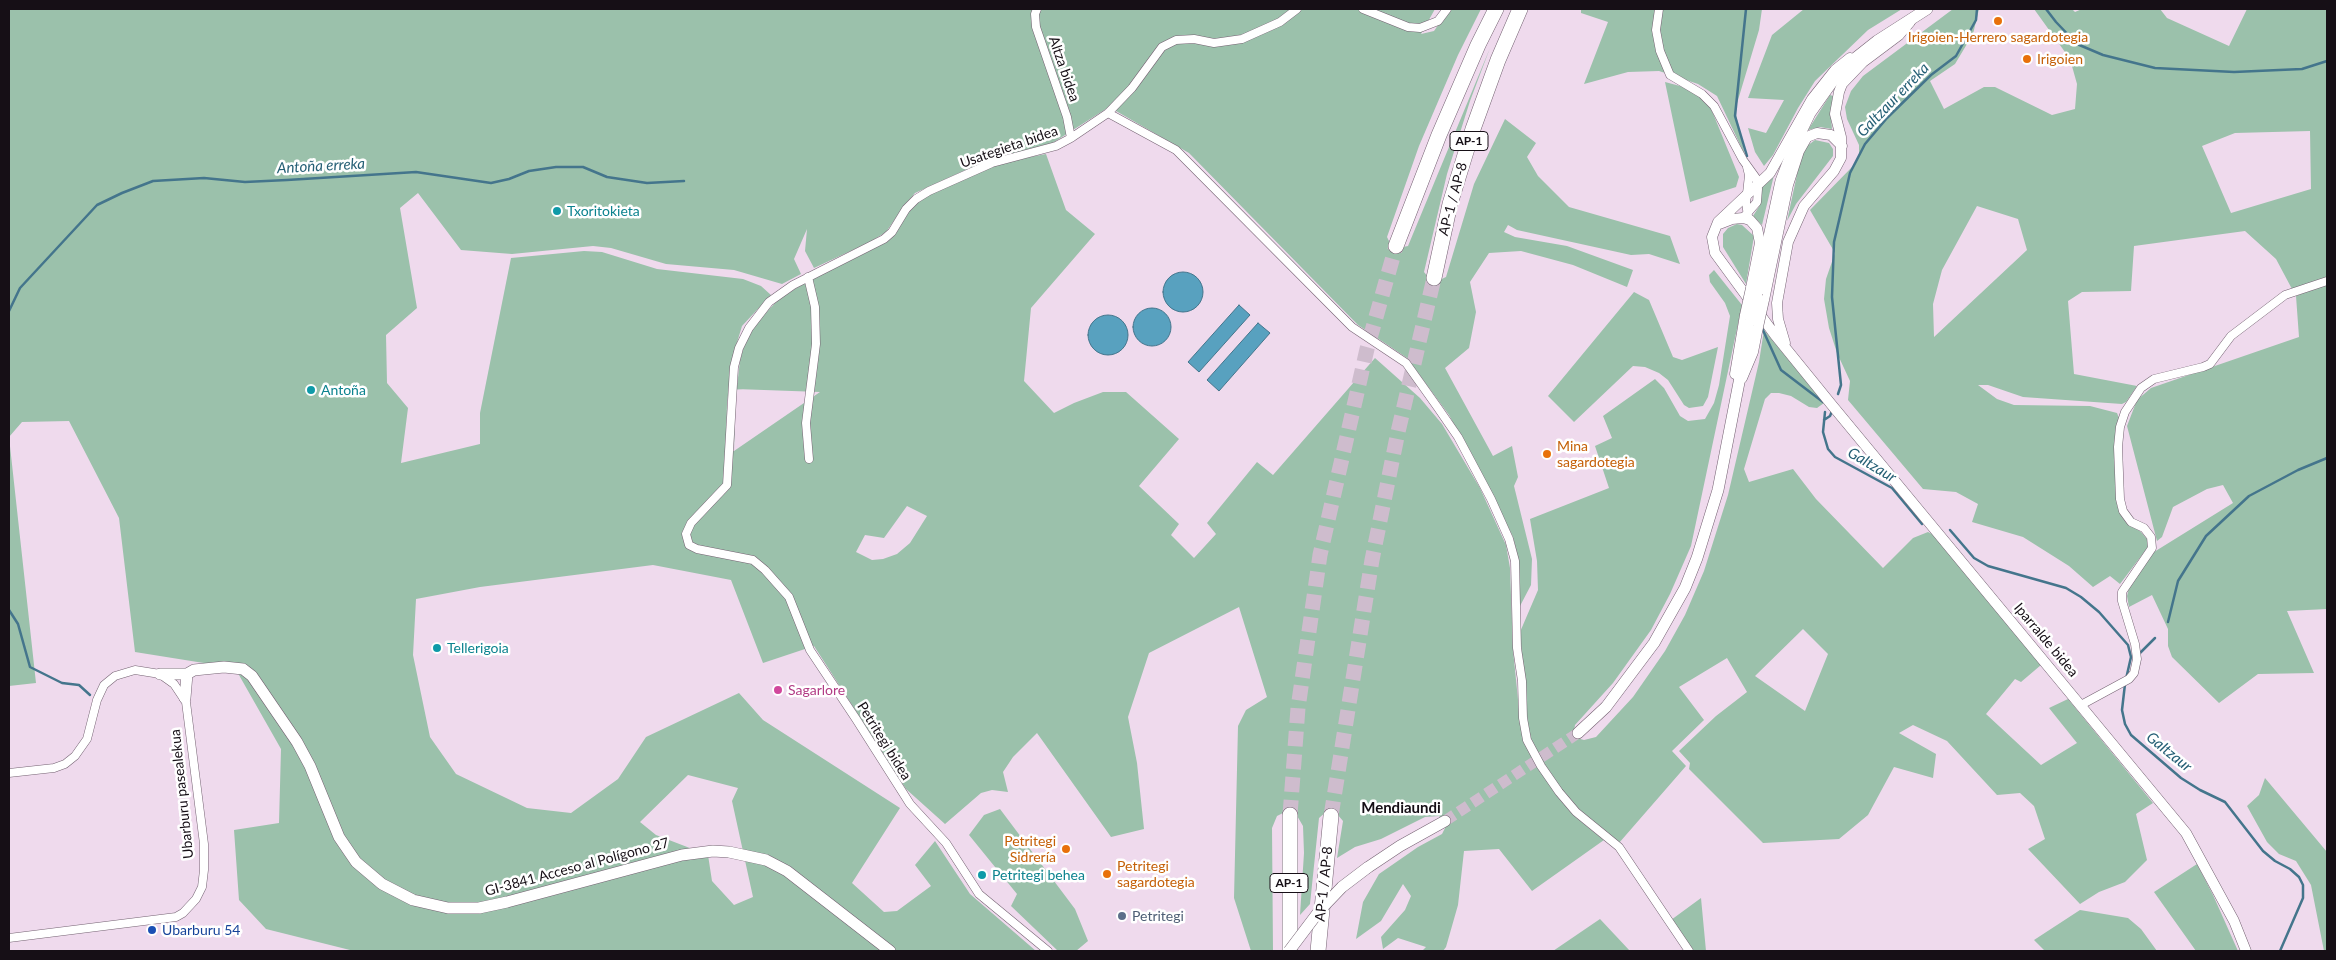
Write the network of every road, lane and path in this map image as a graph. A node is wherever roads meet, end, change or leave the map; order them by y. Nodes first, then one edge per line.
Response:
1 (1037, 9) edge
2 (1297, 9) edge
3 (1363, 9) edge
4 (1447, 9) edge
5 (1496, 9) edge
6 (1520, 9) edge
7 (1659, 9) edge
8 (1927, 9) edge
9 (1914, 17) junction
10 (1862, 52) junction
11 (1108, 113) junction
12 (1071, 138) junction
13 (1842, 146) junction
14 (1749, 169) junction
15 (1770, 172) junction
16 (1758, 185) junction
17 (1746, 196) junction
18 (1747, 218) junction
19 (1715, 229) junction
20 (1396, 246) tunnel mouth
21 (1781, 276) junction
22 (808, 277) junction
23 (1434, 278) tunnel mouth
24 (2327, 280) edge
25 (1757, 294) junction
26 (1777, 303) junction
27 (1753, 305) junction
28 (1764, 313) junction
29 (757, 316) joint
30 (1780, 319) junction
31 (1755, 322) junction
32 (1788, 350) junction
33 (1799, 363) junction
34 (809, 459) dead end
35 (1722, 468) junction
36 (160, 674) junction
37 (187, 674) junction
38 (185, 698) junction
39 (2081, 705) junction
40 (1578, 733) tunnel mouth
41 (9, 774) edge
42 (1290, 815) tunnel mouth
43 (1331, 816) tunnel mouth
44 (1445, 821) tunnel mouth
45 (9, 938) edge
46 (890, 951) edge
47 (1048, 951) edge
48 (1289, 951) edge
49 (1318, 951) edge
50 (1690, 951) edge
51 (2246, 951) edge

1 - 12 street, Altza bidea
2 - 11 street, Usategieta bidea
3 - 4 street
5 - 20 highway, AP-1
6 - 23 highway, AP-1 / AP-8 / AP-1
7 - 14 street
8 - 9 main road
9 - 10 main road
9 - 13 street
10 - 15 street
10 - 25 main road
11 - 12 street, Usategieta bidea
11 - 50 street
12 - 22 street, Usategieta bidea
13 - 21 street
13 - 25 street
14 - 15 street
14 - 16 street
14 - 17 street
15 - 16 street
16 - 17 street
16 - 18 street
17 - 18 street
17 - 19 street
18 - 19 street
18 - 25 street
19 - 27 street, Iparralde bidea
21 - 26 street
21 - 30 street
22 - 29 street, Usategieta bidea
22 - 34 street
24 - 39 street
25 - 31 main road, bridge
26 - 28 street
26 - 30 street
27 - 28 street
27 - 31 street, Iparralde bidea
28 - 30 street
29 - 47 street, Petritegi bidea
30 - 31 street
30 - 32 street
30 - 33 street
31 - 32 street, Iparralde bidea
31 - 35 main road
31 - 35 street
32 - 33 street, Iparralde bidea
33 - 39 street, Iparralde bidea
35 - 40 main road
36 - 37 main road
36 - 38 street
36 - 41 street
37 - 38 main road, Ubarburu pasealekua
37 - 46 main road, GI-3841 Acceso al Polígono 27
38 - 45 street, Ubarburu pasealekua
39 - 51 street, Iparralde bidea
42 - 48 highway, AP-1
43 - 49 highway, AP-1 / AP-8 / AP-1
44 - 48 main road, bridge

